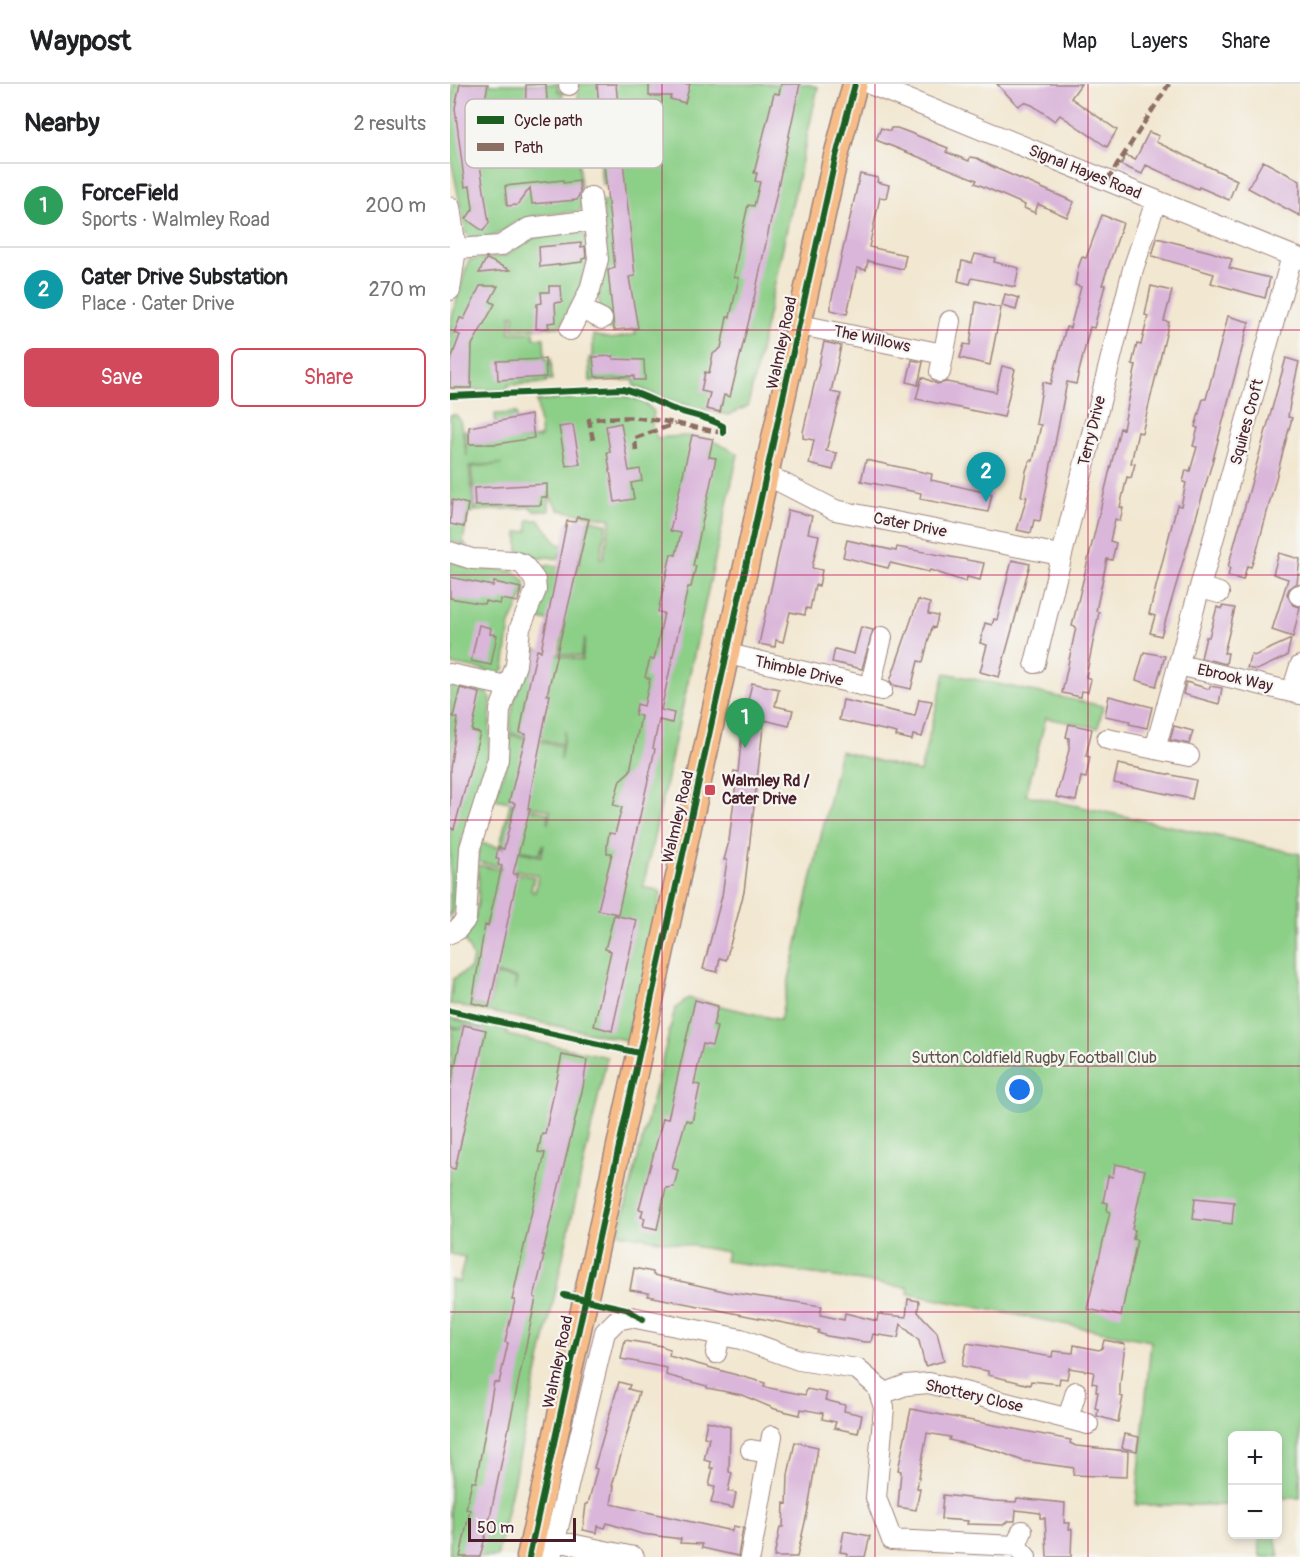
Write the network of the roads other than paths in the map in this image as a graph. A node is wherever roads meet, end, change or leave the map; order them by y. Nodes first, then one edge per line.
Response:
1 (855, 84) edge
2 (870, 84) edge
3 (591, 197) dead end
4 (1156, 201) junction
5 (450, 207) edge
6 (594, 220) junction
7 (456, 249) junction
8 (1296, 258) edge
9 (450, 290) edge
10 (581, 309) junction
11 (602, 319) dead end
12 (950, 321) dead end
13 (800, 325) junction
14 (570, 330) dead end
15 (767, 475) junction
16 (450, 552) edge
17 (1060, 555) junction
18 (882, 637) dead end
19 (728, 654) junction
20 (1035, 663) dead end
21 (1179, 665) junction
22 (1300, 666) edge
23 (450, 674) edge
24 (507, 686) junction
25 (1296, 693) edge
26 (1107, 739) dead end
27 (1155, 749) junction
28 (1189, 756) dead end
29 (450, 933) edge
30 (1076, 1392) dead end
31 (882, 1394) junction
32 (1068, 1418) junction
33 (1088, 1424) dead end
34 (764, 1446) dead end
35 (1021, 1545) edge
36 (542, 1548) edge
37 (890, 1548) edge
38 (634, 1557) edge
39 (750, 1557) edge

1 - 13 main road, Walmley Road
2 - 4 street, Signal Hayes Road
3 - 6 street
4 - 8 street, Signal Hayes Road
4 - 17 street, Terry Drive
5 - 7 street
6 - 7 street
6 - 10 street
7 - 9 street
8 - 21 street, Squires Croft
10 - 11 street
10 - 14 street
12 - 13 street, The Willows
13 - 15 main road, Walmley Road
15 - 17 street, Cater Drive
15 - 19 main road, Walmley Road
16 - 24 street
17 - 20 street, Terry Drive
18 - 19 street, Thimble Drive
19 - 36 main road, Walmley Road
21 - 25 street, Ebrook Way
21 - 27 street, Squires Croft
22 - 25 street, Ebrook Way
23 - 24 street
24 - 29 street
26 - 27 street
27 - 28 street
30 - 32 street
31 - 32 street, Shottery Close
31 - 36 street
31 - 37 street
32 - 33 street, Shottery Close
34 - 39 street
35 - 37 street
36 - 38 street

